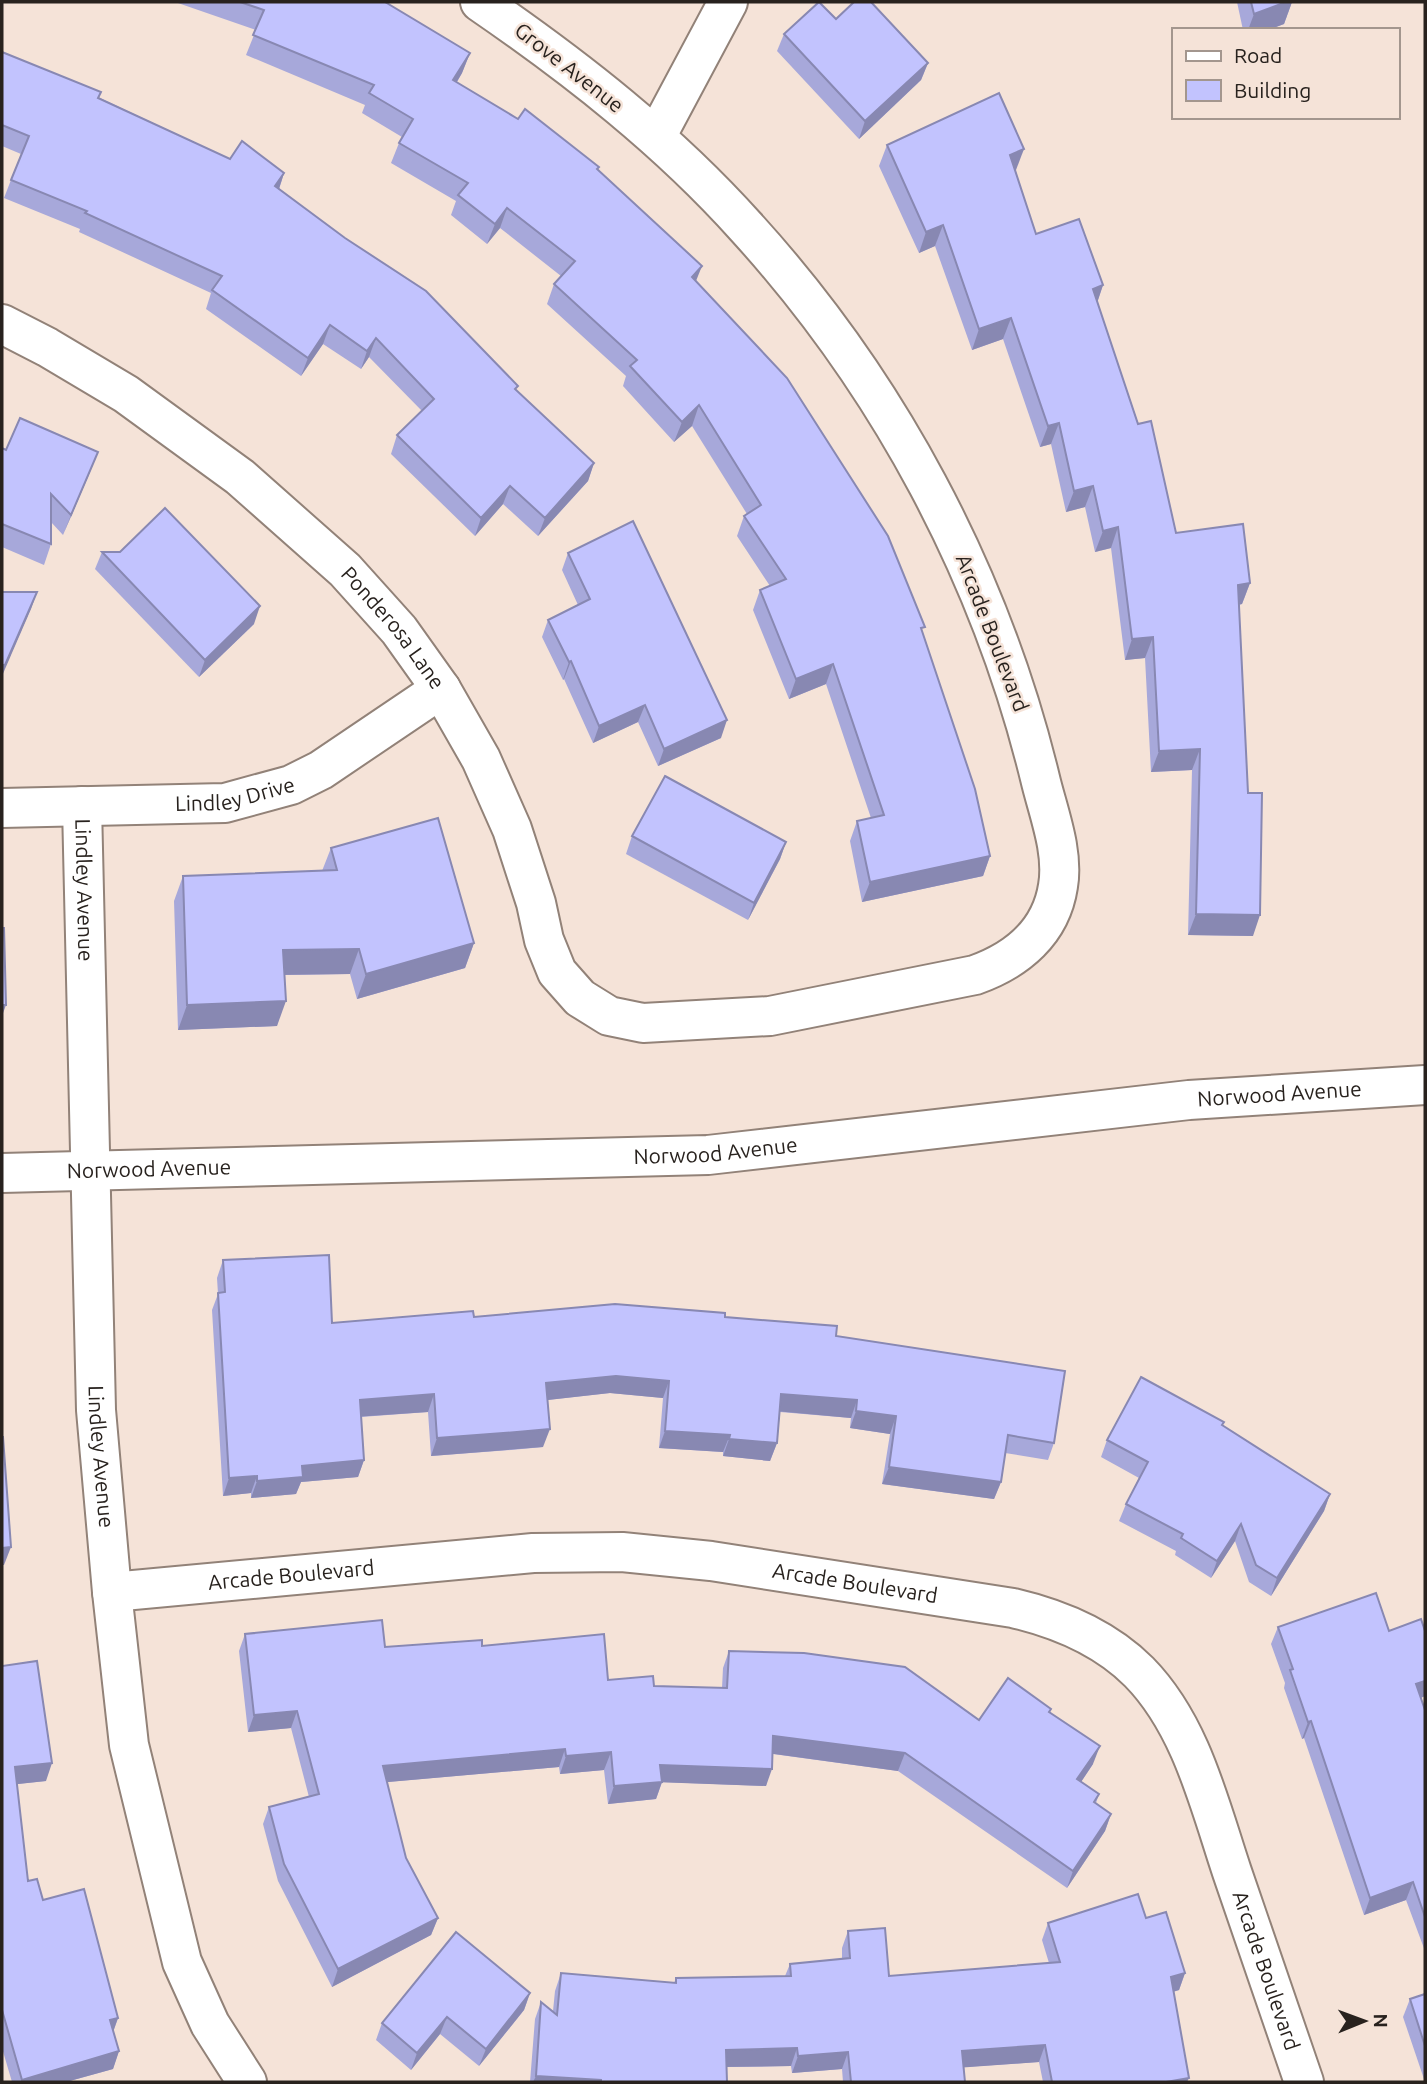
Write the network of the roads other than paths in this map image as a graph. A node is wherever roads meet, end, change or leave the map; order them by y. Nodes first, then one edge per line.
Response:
1 (480, 2) edge
2 (727, 2) edge
3 (656, 137) junction
4 (2, 324) edge
5 (440, 689) junction
6 (82, 806) junction
7 (2, 808) edge
8 (654, 1023) joint
9 (1425, 1085) edge
10 (89, 1172) junction
11 (2, 1173) edge
12 (111, 1592) junction
13 (247, 2082) edge
14 (1304, 2082) edge

1 - 3 street, Grove Avenue
2 - 3 street
3 - 8 street, Arcade Boulevard
4 - 5 street, Ponderosa Lane
5 - 6 street, Lindley Drive
5 - 8 street, Ponderosa Lane
6 - 7 street, Lindley Drive
6 - 10 street, Lindley Avenue
9 - 10 street, Norwood Avenue
10 - 11 street, Norwood Avenue
10 - 12 street, Lindley Avenue
12 - 13 street, Lindley Avenue
12 - 14 street, Arcade Boulevard

